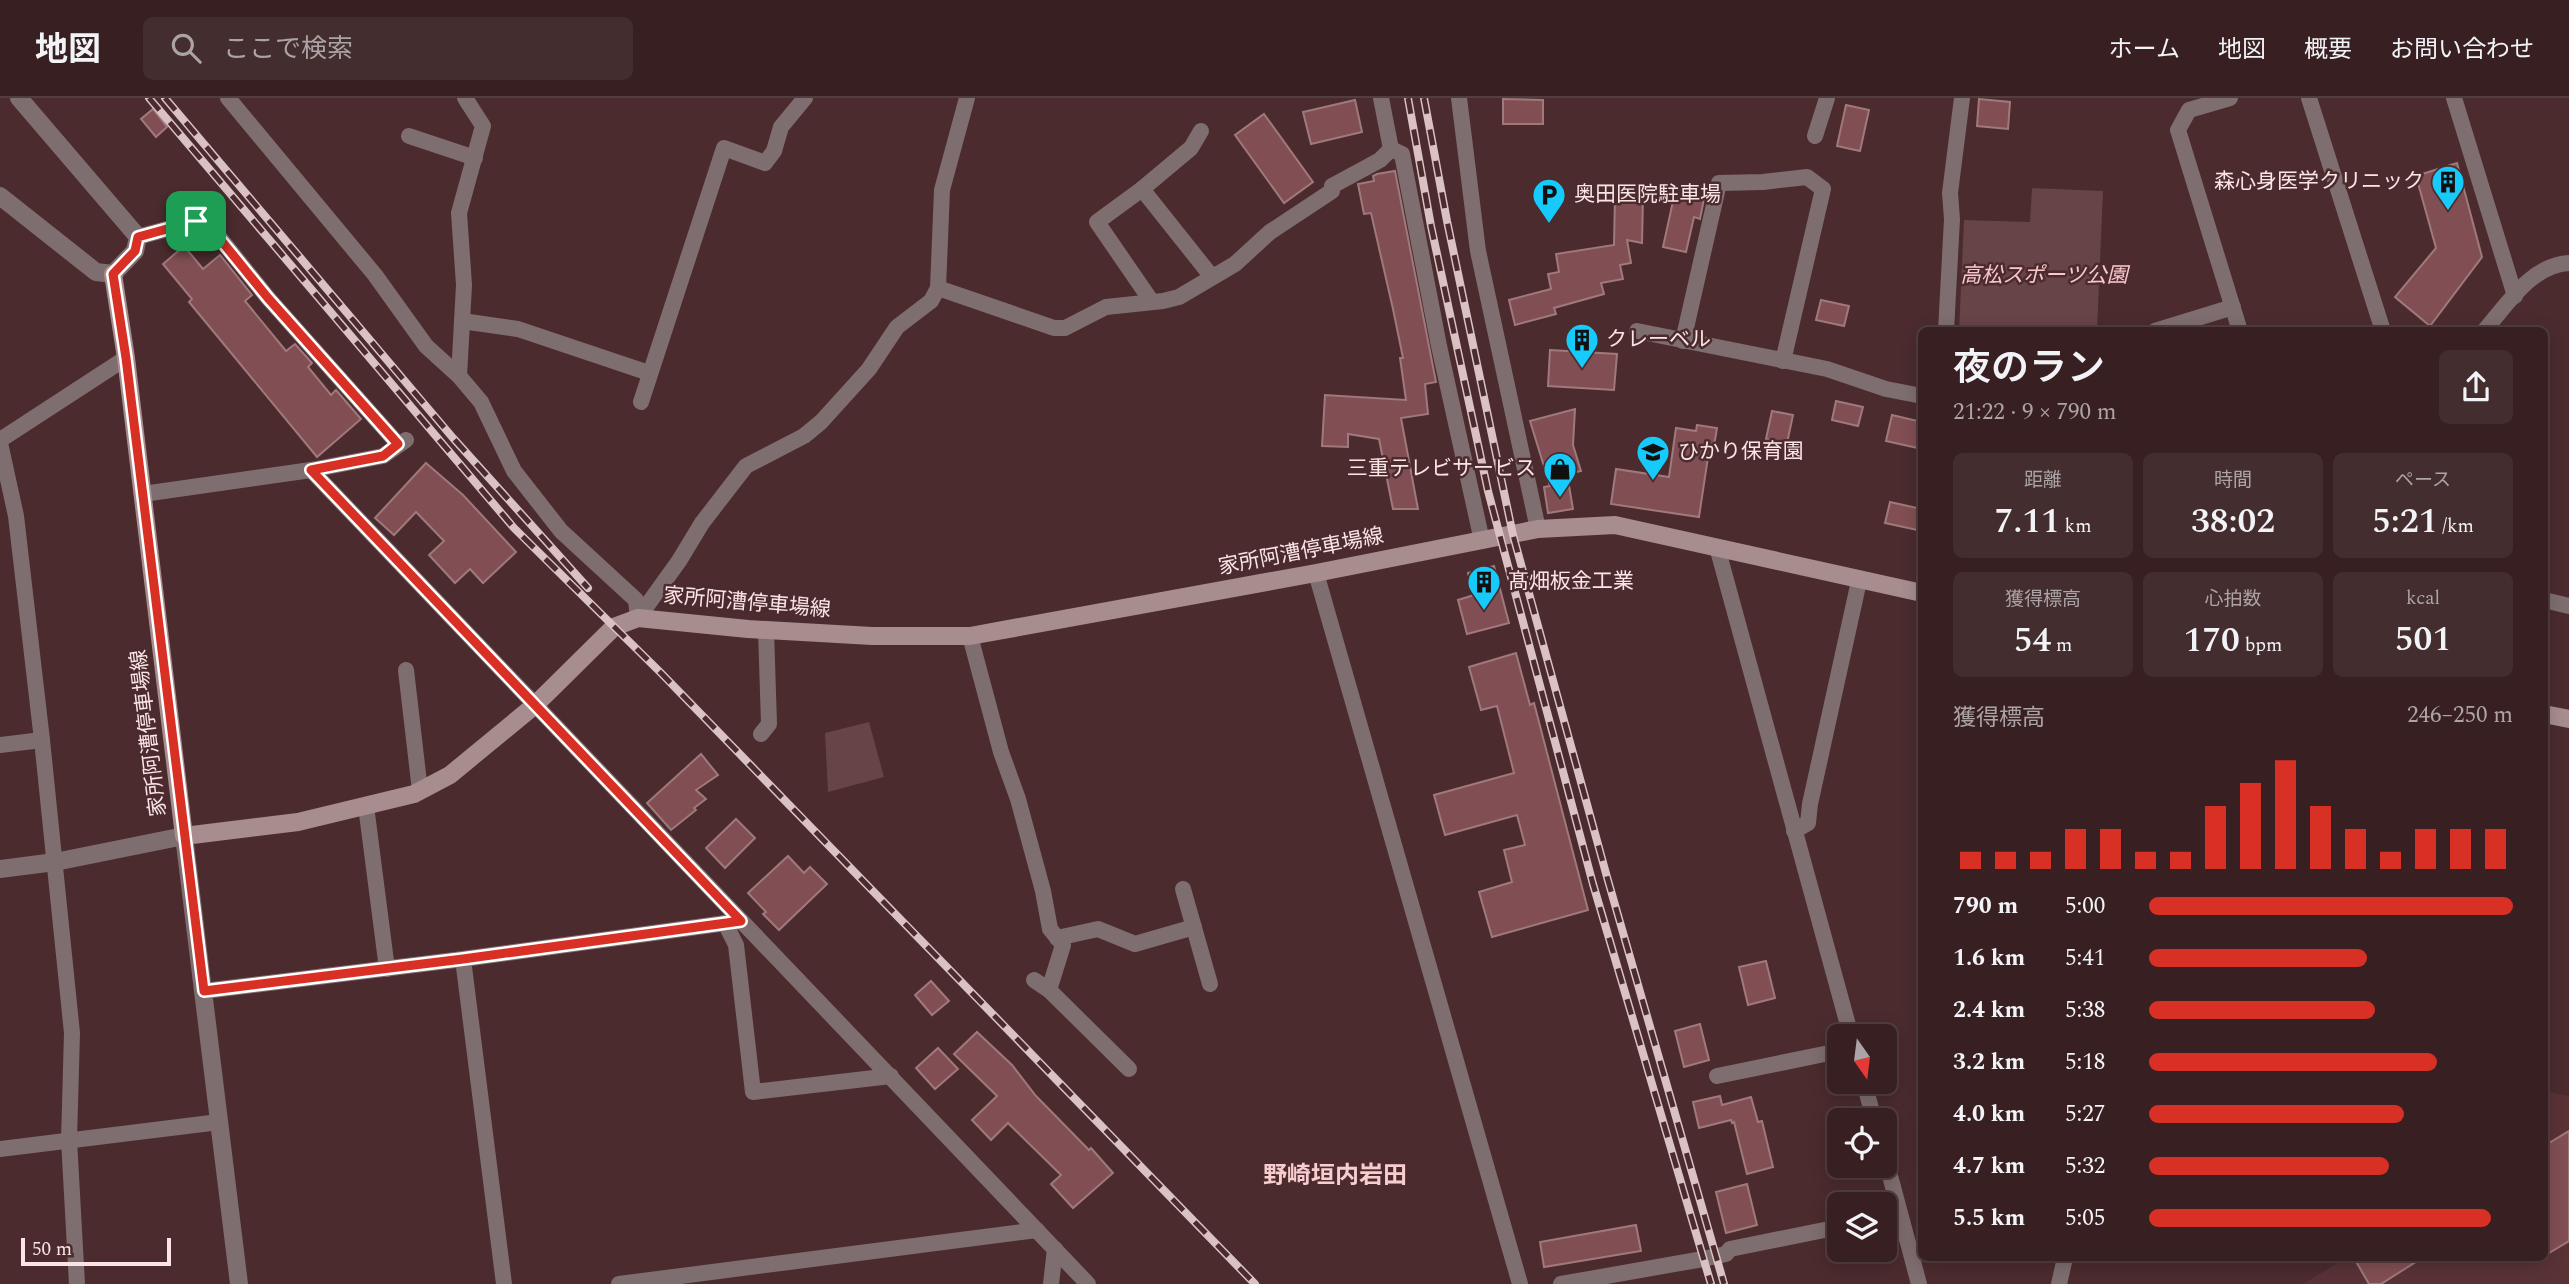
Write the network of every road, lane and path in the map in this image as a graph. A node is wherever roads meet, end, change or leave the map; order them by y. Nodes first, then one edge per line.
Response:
1 (19, 98) edge
2 (228, 98) edge
3 (465, 98) edge
4 (805, 98) edge
5 (967, 98) edge
6 (1381, 98) edge
7 (1460, 98) edge
8 (1827, 98) edge
9 (1962, 98) edge
10 (2230, 98) edge
11 (2309, 98) edge
12 (2454, 98) edge
13 (1201, 131) dead end
14 (409, 136) dead end
15 (1815, 136) dead end
16 (1391, 149) junction
17 (475, 158) junction
18 (1142, 189) junction
19 (1, 200) edge
20 (138, 237) junction
21 (2569, 263) edge
22 (113, 274) junction
23 (1212, 277) junction
24 (938, 288) junction
25 (2515, 296) junction
26 (1152, 302) junction
27 (2233, 307) junction
28 (462, 321) junction
29 (1946, 327) edge
30 (2168, 327) edge
31 (2239, 327) edge
32 (2382, 327) edge
33 (2488, 327) edge
34 (1637, 331) dead end
35 (1683, 341) junction
36 (126, 358) junction
37 (1783, 361) junction
38 (649, 373) junction
39 (459, 376) junction
40 (1918, 395) edge
41 (641, 402) dead end
42 (0, 441) edge
43 (311, 470) junction
44 (143, 494) junction
45 (1538, 529) junction
46 (1482, 541) junction
47 (1717, 547) junction
48 (1316, 573) junction
49 (1859, 581) junction
50 (1918, 592) edge
51 (2548, 601) edge
52 (2569, 606) edge
53 (638, 618) junction
54 (766, 630) junction
55 (970, 636) junction
56 (406, 670) dead end
57 (535, 705) junction
58 (2548, 715) edge
59 (2569, 719) edge
60 (761, 734) dead end
61 (42, 740) junction
62 (0, 745) edge
63 (421, 791) junction
64 (366, 806) junction
65 (1794, 831) junction
66 (184, 836) junction
67 (55, 862) junction
68 (0, 869) edge
69 (1183, 889) dead end
70 (733, 922) junction
71 (1194, 928) junction
72 (1057, 938) junction
73 (463, 959) junction
74 (387, 969) junction
75 (1034, 980) dead end
76 (1210, 984) dead end
77 (1049, 990) junction
78 (204, 991) junction
79 (1848, 1024) edge
80 (1827, 1053) edge
81 (1129, 1069) dead end
82 (891, 1076) junction
83 (1717, 1076) dead end
84 (219, 1122) junction
85 (69, 1140) junction
86 (0, 1149) edge
87 (1897, 1226) edge
88 (1037, 1230) junction
89 (1827, 1230) edge
90 (1055, 1249) junction
91 (2064, 1261) edge
92 (77, 1284) edge
93 (239, 1284) edge
94 (505, 1284) edge
95 (619, 1284) edge
96 (1051, 1284) edge
97 (1088, 1284) edge
98 (1521, 1284) edge
99 (1560, 1284) edge
100 (1919, 1284) edge
101 (2059, 1284) edge

1 - 20 street
2 - 39 street
3 - 17 street
4 - 38 street
5 - 24 street
6 - 16 street
7 - 45 street
8 - 15 street
9 - 29 street
10 - 27 street
11 - 32 street
12 - 25 street
13 - 18 street
14 - 17 street
16 - 23 street
16 - 46 street
17 - 28 street
18 - 23 street
18 - 26 street
19 - 22 street
20 - 22 street
20 - 43 street
21 - 25 street
22 - 36 main road, 家所阿漕停車場線
23 - 26 street
24 - 26 street
24 - 53 street
25 - 33 street
27 - 30 street
27 - 31 street
28 - 38 street
28 - 39 street
34 - 35 street
35 - 37 street
35 - 37 street
36 - 42 street
36 - 44 main road, 家所阿漕停車場線
37 - 40 street
38 - 41 street
39 - 53 street
42 - 61 street
43 - 44 street
43 - 57 street
44 - 66 main road, 家所阿漕停車場線
45 - 46 main road, 家所阿漕停車場線
45 - 47 main road, 家所阿漕停車場線
46 - 48 main road, 家所阿漕停車場線
47 - 49 main road, 家所阿漕停車場線
47 - 65 street
48 - 55 main road, 家所阿漕停車場線
48 - 98 street
49 - 50 main road, 家所阿漕停車場線
49 - 65 street
51 - 52 street
53 - 54 main road, 家所阿漕停車場線
53 - 57 main road, 家所阿漕停車場線
54 - 55 main road, 家所阿漕停車場線
54 - 60 street
55 - 72 street
56 - 63 street
57 - 63 main road, 家所阿漕停車場線
57 - 70 street
58 - 59 main road
61 - 62 street
61 - 67 street
63 - 64 main road, 家所阿漕停車場線
64 - 66 main road, 家所阿漕停車場線
64 - 74 street
65 - 79 street
66 - 67 street
66 - 78 street
67 - 68 street
67 - 85 street
69 - 71 street
70 - 73 street
70 - 82 street
70 - 82 street
71 - 72 street
71 - 76 street
72 - 77 street
73 - 74 street
73 - 94 street
74 - 78 street
75 - 77 street
77 - 81 street
78 - 84 street
80 - 83 street
82 - 88 street
84 - 85 street
84 - 93 street
85 - 86 street
85 - 92 street
87 - 100 street
88 - 90 street
88 - 95 street
89 - 99 street
90 - 96 street
90 - 97 street
91 - 101 street

